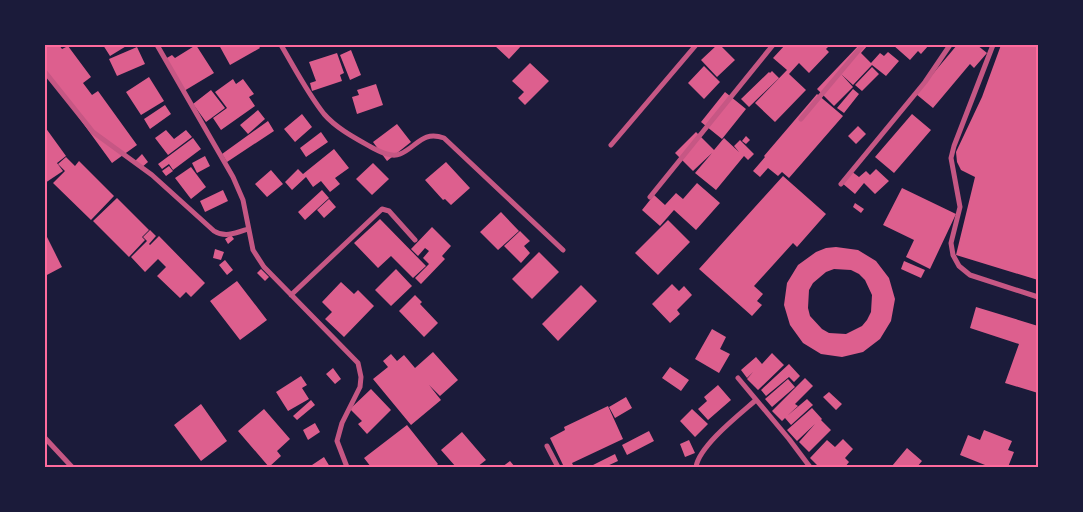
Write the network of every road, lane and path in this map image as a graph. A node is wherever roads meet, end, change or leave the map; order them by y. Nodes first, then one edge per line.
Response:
1 (157, 45) edge
2 (281, 45) edge
3 (696, 45) edge
4 (773, 45) edge
5 (863, 45) edge
6 (950, 45) edge
7 (993, 45) edge
8 (45, 72) edge
9 (801, 120) dead end
10 (611, 145) dead end
11 (841, 184) dead end
12 (650, 197) dead end
13 (248, 228) junction
14 (415, 240) dead end
15 (562, 250) dead end
16 (291, 294) junction
17 (1038, 297) edge
18 (738, 378) dead end
19 (756, 400) junction
20 (45, 438) edge
21 (547, 446) dead end
22 (72, 467) edge
23 (346, 467) edge
24 (558, 467) edge
25 (696, 467) edge
26 (810, 467) edge

1 - 13 street
2 - 15 street
3 - 10 street
4 - 12 street
5 - 9 street
6 - 11 street
7 - 17 street
8 - 13 street
13 - 16 street
14 - 16 street
16 - 23 street
18 - 19 street
19 - 25 street
19 - 26 street
20 - 22 street
21 - 24 street

